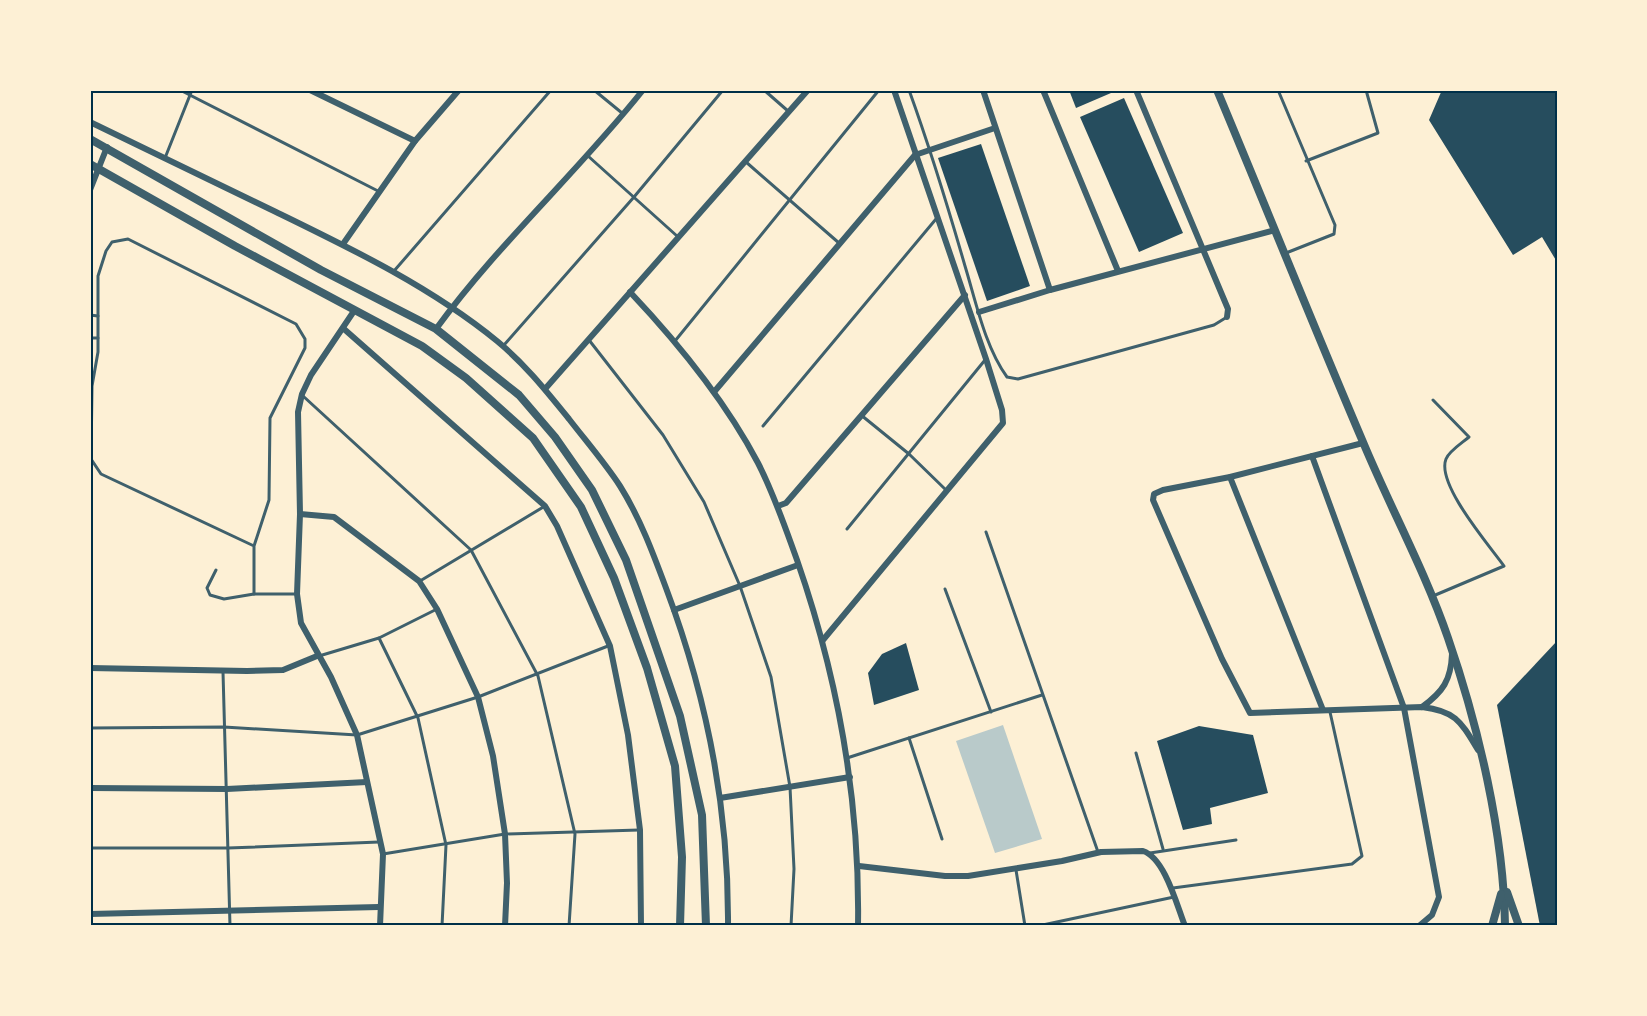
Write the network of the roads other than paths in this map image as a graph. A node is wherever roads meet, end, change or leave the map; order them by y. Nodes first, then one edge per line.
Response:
1 (180, 90) edge
2 (192, 90) edge
3 (310, 90) edge
4 (551, 90) edge
5 (594, 90) edge
6 (643, 90) edge
7 (723, 90) edge
8 (764, 90) edge
9 (808, 90) edge
10 (879, 90) edge
11 (894, 90) edge
12 (909, 90) edge
13 (983, 90) edge
14 (1043, 90) edge
15 (1136, 90) edge
16 (1217, 90) edge
17 (1278, 90) edge
18 (1366, 90) edge
19 (456, 91) edge
20 (189, 95) junction
21 (789, 112) junction
22 (623, 114) junction
23 (90, 122) edge
24 (995, 128) junction
25 (90, 139) edge
26 (415, 141) junction
27 (107, 147) junction
28 (930, 147) junction
29 (915, 154) junction
30 (588, 156) junction
31 (165, 158) junction
32 (746, 161) junction
33 (1306, 161) junction
34 (90, 164) edge
35 (99, 169) junction
36 (90, 190) edge
37 (378, 191) junction
38 (634, 197) junction
39 (789, 200) junction
40 (938, 217) junction
41 (1275, 230) junction
42 (679, 237) junction
43 (839, 243) junction
44 (343, 244) junction
45 (1204, 251) junction
46 (1285, 253) junction
47 (1119, 271) junction
48 (392, 272) junction
49 (1050, 290) junction
50 (630, 292) junction
51 (965, 295) junction
52 (451, 308) junction
53 (354, 311) junction
54 (979, 312) junction
55 (90, 315) edge
56 (98, 316) junction
57 (1227, 317) joint
58 (344, 329) junction
59 (436, 329) junction
60 (90, 338) edge
61 (98, 338) junction
62 (588, 340) junction
63 (675, 341) junction
64 (503, 346) junction
65 (986, 359) junction
66 (545, 389) junction
67 (714, 392) junction
68 (302, 394) junction
69 (1433, 400) dead end
70 (860, 415) junction
71 (763, 426) dead end
72 (1364, 443) junction
73 (909, 454) junction
74 (1312, 456) junction
75 (1230, 477) junction
76 (948, 491) junction
77 (544, 506) junction
78 (778, 506) junction
79 (300, 514) junction
80 (847, 529) dead end
81 (986, 532) dead end
82 (254, 546) junction
83 (471, 550) junction
84 (798, 565) junction
85 (216, 570) dead end
86 (419, 581) junction
87 (740, 586) junction
88 (945, 589) dead end
89 (254, 594) junction
90 (297, 594) junction
91 (1431, 597) junction
92 (437, 609) junction
93 (674, 610) junction
94 (378, 638) junction
95 (823, 640) junction
96 (610, 646) junction
97 (1452, 650) junction
98 (317, 656) junction
99 (90, 668) edge
100 (223, 670) junction
101 (538, 676) junction
102 (1042, 695) junction
103 (478, 697) junction
104 (1422, 707) junction
105 (1404, 708) junction
106 (1326, 710) junction
107 (991, 712) junction
108 (418, 718) junction
109 (224, 727) junction
110 (90, 728) edge
111 (357, 735) junction
112 (909, 738) junction
113 (1479, 750) junction
114 (1136, 753) dead end
115 (847, 758) junction
116 (850, 777) junction
117 (367, 782) junction
118 (790, 787) junction
119 (90, 788) edge
120 (227, 789) junction
121 (720, 798) junction
122 (640, 830) junction
123 (505, 834) junction
124 (575, 834) junction
125 (942, 839) dead end
126 (1236, 840) dead end
127 (381, 842) junction
128 (446, 845) junction
129 (90, 848) edge
130 (228, 848) junction
131 (1163, 849) junction
132 (1098, 852) junction
133 (1150, 853) junction
134 (383, 854) junction
135 (859, 866) junction
136 (1015, 868) junction
137 (1504, 884) junction
138 (1171, 888) junction
139 (1174, 897) junction
140 (379, 906) junction
141 (230, 909) junction
142 (90, 914) edge
143 (230, 926) edge
144 (380, 926) edge
145 (442, 926) edge
146 (505, 926) edge
147 (569, 926) edge
148 (641, 926) edge
149 (680, 926) edge
150 (706, 926) edge
151 (728, 926) edge
152 (791, 926) edge
153 (858, 926) edge
154 (1025, 926) edge
155 (1038, 926) edge
156 (1185, 926) edge
157 (1419, 926) edge
158 (1492, 926) edge
159 (1505, 926) edge
160 (1519, 926) edge

1 - 20 lane
2 - 20 lane
3 - 26 street
4 - 48 lane
5 - 22 lane
6 - 22 street
7 - 38 lane
8 - 21 lane
9 - 21 street
10 - 39 lane
11 - 29 street
12 - 28 lane
13 - 24 street
14 - 47 street
15 - 45 street
16 - 41 street
17 - 33 lane
18 - 33 lane
19 - 26 street
20 - 31 lane
20 - 37 lane
21 - 32 street
22 - 30 street
23 - 31 street
24 - 28 street
24 - 49 street
25 - 27 street
26 - 37 street
27 - 35 street
27 - 59 street
28 - 29 street
28 - 54 lane
29 - 40 street
29 - 43 street
30 - 38 lane
30 - 52 street
31 - 44 street
32 - 39 lane
32 - 42 street
33 - 46 lane
34 - 35 street
35 - 36 street
35 - 53 street
37 - 44 street
38 - 42 lane
38 - 64 lane
39 - 43 lane
39 - 63 lane
40 - 51 street
40 - 71 lane
41 - 45 street
41 - 46 street
42 - 50 street
43 - 67 street
44 - 48 street
45 - 47 street
45 - 57 street
46 - 72 street
47 - 49 street
48 - 52 street
49 - 54 street
50 - 62 street
50 - 63 street
51 - 65 street
51 - 70 street
52 - 59 street
52 - 64 street
53 - 58 street
53 - 149 street
54 - 57 lane
55 - 56 lane
56 - 61 lane
56 - 82 lane
58 - 68 street
58 - 77 street
59 - 150 street
60 - 61 lane
61 - 82 lane
62 - 66 street
62 - 87 lane
63 - 67 street
64 - 66 street
65 - 73 lane
65 - 76 street
66 - 93 street
67 - 78 street
68 - 79 street
68 - 83 lane
69 - 91 lane
70 - 73 lane
70 - 78 street
72 - 74 street
72 - 91 street
73 - 76 lane
73 - 80 lane
74 - 75 street
74 - 105 street
75 - 106 street
75 - 106 street
76 - 95 street
77 - 83 lane
77 - 96 street
78 - 84 street
79 - 86 street
79 - 90 street
81 - 102 lane
82 - 89 lane
83 - 86 lane
83 - 101 lane
84 - 87 street
84 - 95 street
85 - 89 lane
86 - 92 street
87 - 93 street
87 - 118 lane
88 - 107 lane
89 - 90 lane
90 - 98 street
91 - 97 street
92 - 94 lane
92 - 103 street
93 - 121 street
94 - 98 lane
94 - 108 lane
95 - 115 street
96 - 101 lane
96 - 122 street
97 - 104 street
97 - 113 street
98 - 100 street
98 - 111 street
99 - 100 street
100 - 109 lane
101 - 103 lane
101 - 124 lane
102 - 107 lane
102 - 132 lane
103 - 108 lane
103 - 123 street
104 - 105 street
104 - 113 street
105 - 106 street
105 - 157 street
106 - 138 lane
107 - 112 lane
108 - 111 lane
108 - 128 lane
109 - 110 lane
109 - 111 lane
109 - 120 lane
111 - 117 street
112 - 115 lane
112 - 125 lane
113 - 137 street
114 - 131 lane
115 - 116 street
116 - 118 street
116 - 135 street
117 - 120 street
117 - 127 street
118 - 121 street
118 - 152 lane
119 - 120 street
120 - 130 lane
121 - 151 street
122 - 124 lane
122 - 148 street
123 - 124 lane
123 - 128 lane
123 - 146 street
124 - 147 lane
126 - 131 lane
127 - 130 lane
127 - 134 street
128 - 134 lane
128 - 145 lane
129 - 130 lane
130 - 141 lane
131 - 133 lane
132 - 133 street
132 - 136 street
133 - 138 street
134 - 140 street
135 - 136 street
135 - 153 street
136 - 154 lane
137 - 158 street
137 - 159 street
137 - 160 street
138 - 139 street
139 - 155 lane
139 - 156 street
140 - 141 street
140 - 144 street
141 - 142 street
141 - 143 lane

